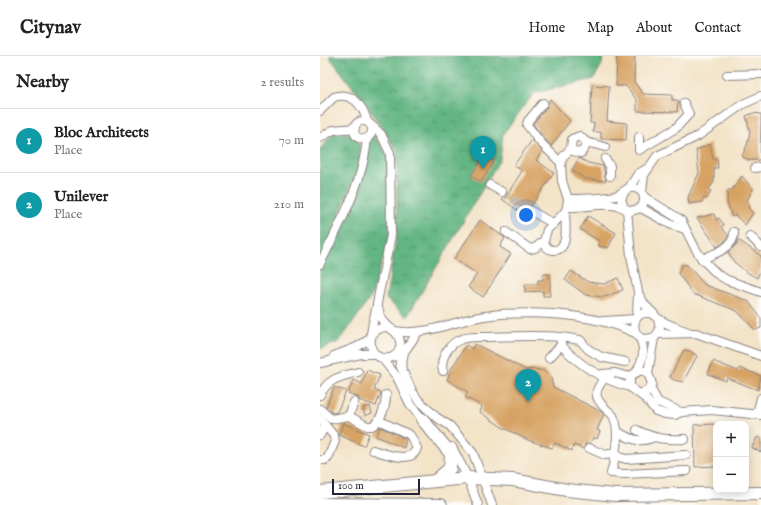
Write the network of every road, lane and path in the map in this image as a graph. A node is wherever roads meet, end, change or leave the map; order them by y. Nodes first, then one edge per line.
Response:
1 (761, 74) edge
2 (728, 75) dead end
3 (761, 96) edge
4 (543, 103) dead end
5 (684, 103) dead end
6 (320, 111) edge
7 (368, 122) junction
8 (362, 135) junction
9 (639, 137) dead end
10 (320, 138) edge
11 (383, 138) junction
12 (586, 142) junction
13 (606, 147) dead end
14 (571, 148) junction
15 (605, 159) dead end
16 (561, 163) junction
17 (648, 168) junction
18 (610, 176) dead end
19 (490, 185) dead end
20 (627, 190) junction
21 (502, 192) tunnel mouth
22 (643, 195) junction
23 (567, 206) junction
24 (626, 209) junction
25 (640, 209) junction
26 (531, 210) tunnel mouth
27 (554, 224) junction
28 (685, 229) junction
29 (506, 232) dead end
30 (628, 232) junction
31 (734, 232) dead end
32 (750, 236) dead end
33 (544, 241) junction
34 (761, 247) edge
35 (702, 260) junction
36 (320, 264) edge
37 (638, 292) junction
38 (761, 292) edge
39 (378, 308) junction
40 (656, 317) junction
41 (637, 318) junction
42 (600, 321) junction
43 (392, 330) junction
44 (688, 332) junction
45 (419, 334) junction
46 (637, 335) junction
47 (656, 336) junction
48 (371, 337) junction
49 (561, 341) junction
50 (400, 348) junction
51 (378, 356) junction
52 (761, 356) edge
53 (549, 358) dead end
54 (625, 362) dead end
55 (322, 363) edge
56 (443, 371) dead end
57 (637, 371) junction
58 (358, 372) dead end
59 (403, 372) junction
60 (648, 373) junction
61 (604, 375) junction
62 (630, 377) junction
63 (630, 387) junction
64 (650, 388) junction
65 (321, 391) edge
66 (640, 394) junction
67 (386, 395) dead end
68 (761, 398) edge
69 (354, 402) dead end
70 (320, 409) edge
71 (681, 412) junction
72 (759, 415) edge
73 (348, 416) junction
74 (320, 419) edge
75 (422, 419) junction
76 (378, 420) junction
77 (326, 426) junction
78 (637, 430) dead end
79 (617, 431) junction
80 (320, 435) edge
81 (652, 438) junction
82 (685, 439) dead end
83 (589, 448) dead end
84 (373, 450) dead end
85 (614, 454) junction
86 (686, 456) dead end
87 (320, 460) edge
88 (687, 471) dead end
89 (468, 478) junction
90 (483, 478) junction
91 (434, 481) junction
92 (320, 492) edge
93 (761, 493) edge
94 (320, 504) edge
95 (441, 505) edge
96 (478, 505) edge
97 (492, 505) edge

1 - 2 street
3 - 17 street
4 - 16 street
5 - 9 street
6 - 7 street
7 - 8 street
7 - 8 street
7 - 11 street
8 - 10 street
8 - 11 street
8 - 36 street
11 - 39 street
12 - 13 street
12 - 14 street
12 - 14 street
14 - 16 street
15 - 18 street
16 - 23 street
17 - 20 street
17 - 22 street
19 - 21 street
20 - 22 street
20 - 23 street
20 - 24 street
22 - 25 street
22 - 28 street
23 - 24 street
23 - 27 street
23 - 33 street
24 - 25 street
24 - 30 street
25 - 28 street
25 - 30 street
26 - 27 street
27 - 33 street
28 - 35 street
29 - 33 street
30 - 37 street
31 - 35 street
32 - 34 street
35 - 38 street
37 - 40 street
37 - 41 street
39 - 43 street
39 - 48 street
40 - 41 street
40 - 44 street
40 - 47 street
41 - 42 street
41 - 46 street
42 - 45 street
42 - 46 street
43 - 45 street
43 - 48 street
43 - 50 street
44 - 47 street
44 - 52 street
45 - 50 street
45 - 59 street
46 - 47 street
46 - 57 street
47 - 60 street
48 - 51 street
48 - 55 street
49 - 53 street
49 - 54 street
49 - 56 street
49 - 61 street
50 - 51 street
50 - 59 street
51 - 55 street
51 - 75 street
57 - 60 street
57 - 62 street
58 - 65 street
59 - 90 street
60 - 64 street
61 - 62 street
61 - 63 street
61 - 79 street
62 - 63 street
63 - 66 street
64 - 66 street
64 - 71 street
66 - 71 street
67 - 76 street
68 - 72 street
69 - 73 street
70 - 73 street
71 - 72 street
73 - 76 street
74 - 77 street
75 - 89 street
75 - 91 highway
76 - 84 street
77 - 80 street
77 - 87 street
78 - 81 street
79 - 81 street
79 - 85 street
81 - 82 street
83 - 85 street
85 - 86 street
85 - 88 street
89 - 90 highway
89 - 91 highway
89 - 96 street
90 - 93 highway
90 - 97 street
91 - 92 highway
94 - 95 highway

